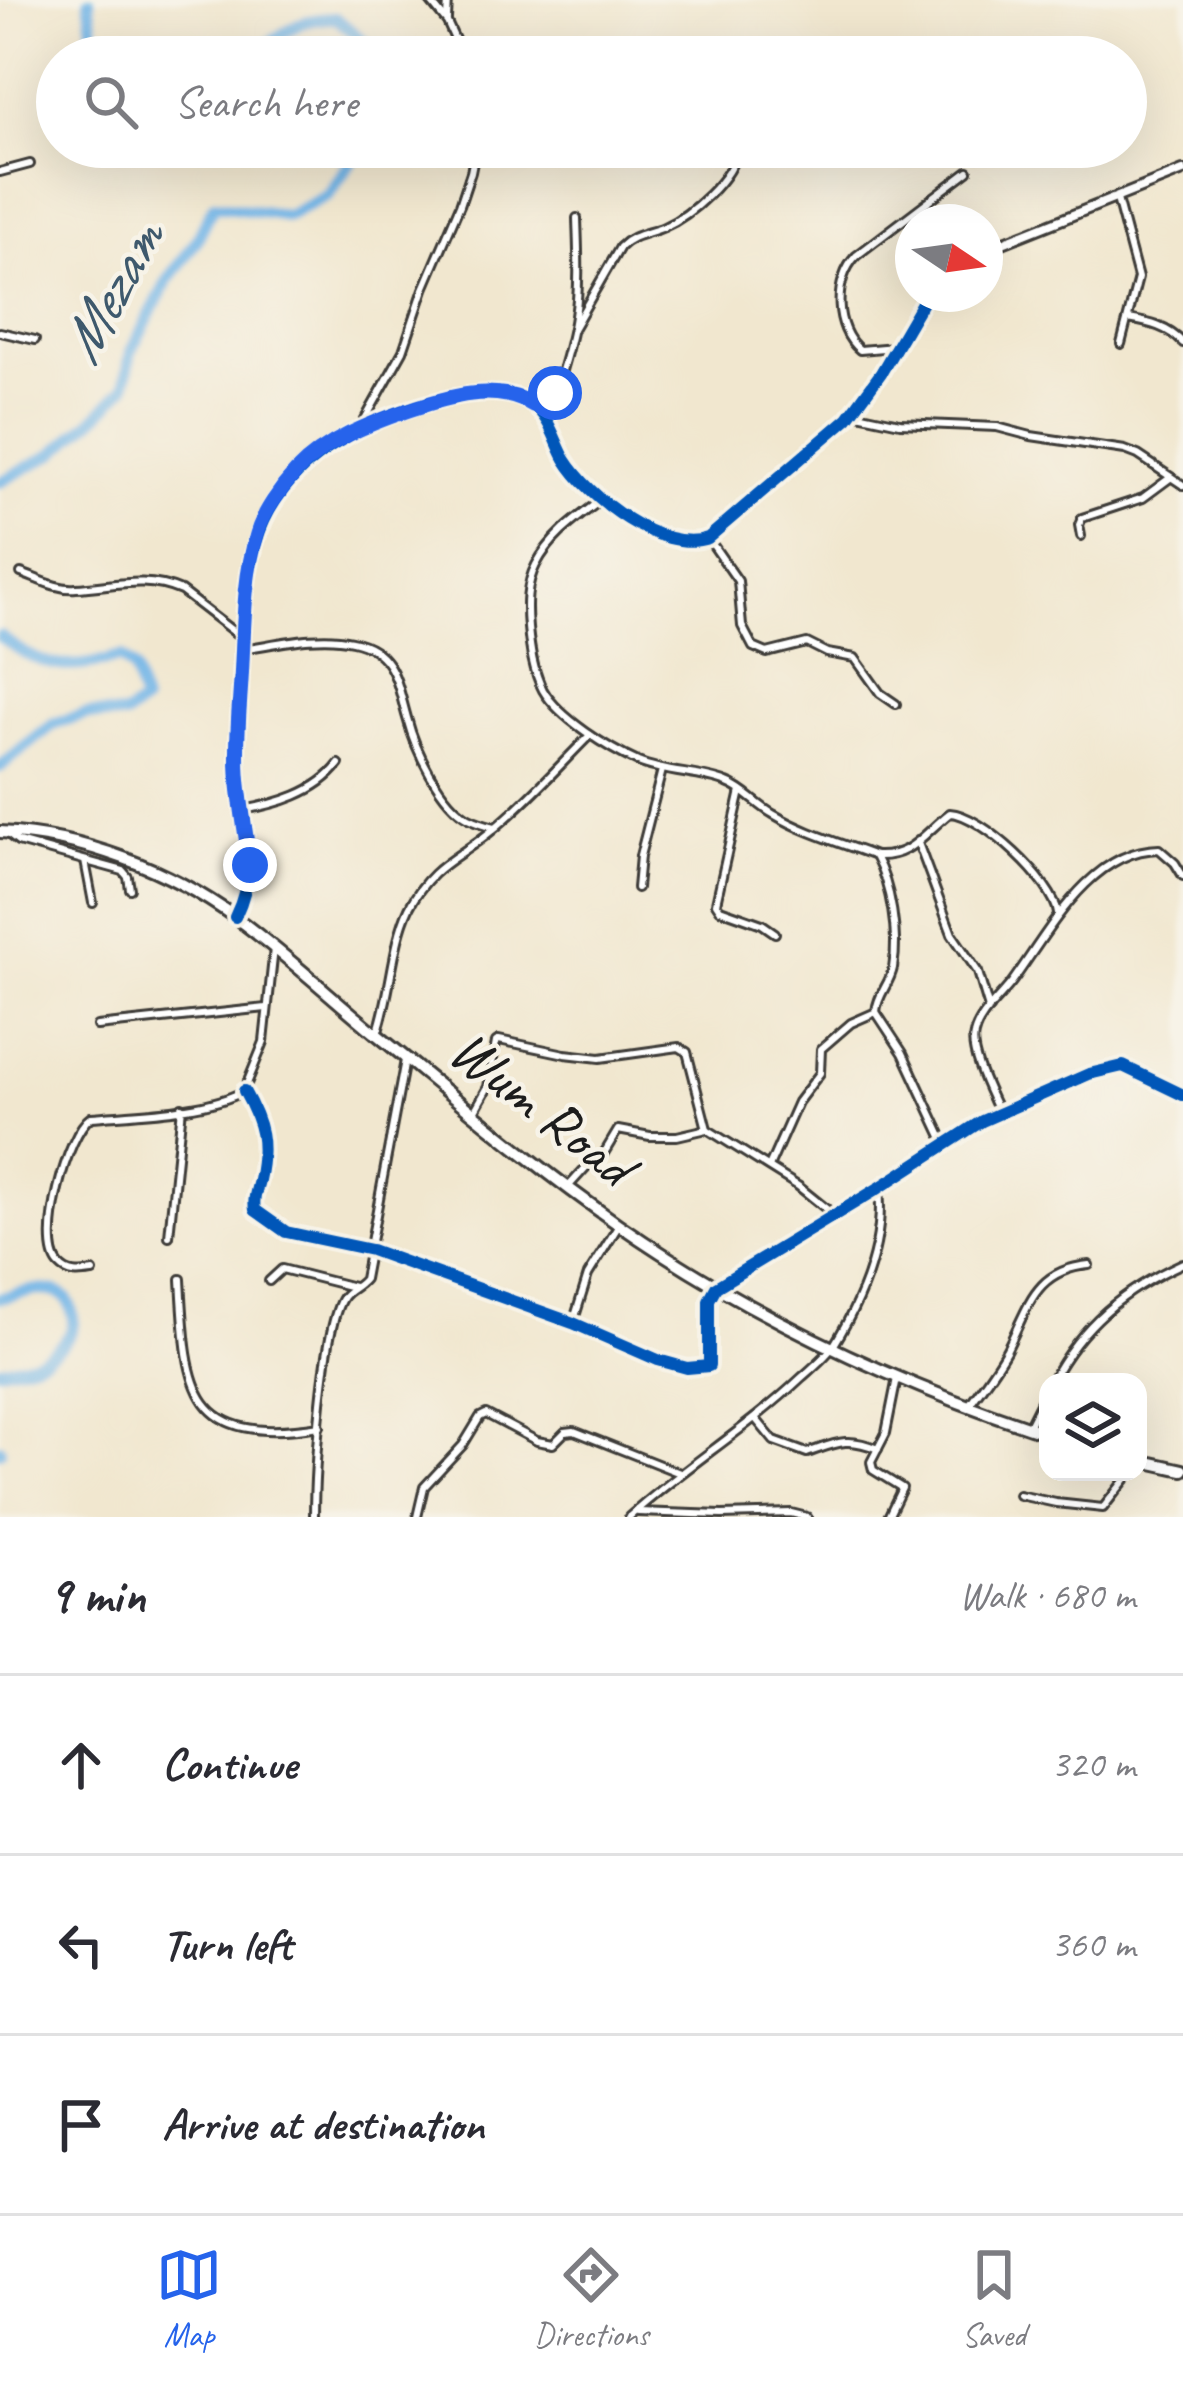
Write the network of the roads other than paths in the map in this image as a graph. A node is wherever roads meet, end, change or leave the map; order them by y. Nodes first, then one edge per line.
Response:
1 (429, 0) edge
2 (448, 0) edge
3 (447, 22) junction
4 (453, 36) edge
5 (30, 164) dead end
6 (472, 168) edge
7 (731, 168) edge
8 (968, 171) dead end
9 (1183, 171) edge
10 (0, 172) edge
11 (1117, 199) junction
12 (578, 218) dead end
13 (1003, 243) edge
14 (916, 312) edge
15 (1128, 319) junction
16 (573, 329) junction
17 (0, 332) edge
18 (35, 340) dead end
19 (1183, 343) edge
20 (1121, 344) dead end
21 (896, 347) junction
22 (555, 393) junction
23 (533, 405) junction
24 (853, 413) junction
25 (547, 423) junction
26 (360, 428) junction
27 (1171, 478) junction
28 (1183, 485) edge
29 (601, 500) junction
30 (1081, 536) dead end
31 (708, 538) junction
32 (21, 573) dead end
33 (242, 644) junction
34 (896, 704) dead end
35 (590, 734) junction
36 (339, 764) dead end
37 (662, 770) junction
38 (741, 791) junction
39 (243, 810) junction
40 (495, 827) junction
41 (3, 832) edge
42 (915, 845) junction
43 (875, 856) junction
44 (86, 861) junction
45 (1183, 876) edge
46 (637, 888) dead end
47 (130, 889) dead end
48 (93, 903) dead end
49 (1058, 914) junction
50 (235, 917) junction
51 (775, 933) dead end
52 (274, 947) junction
53 (266, 1008) junction
54 (990, 1009) junction
55 (875, 1012) junction
56 (97, 1026) dead end
57 (377, 1034) junction
58 (406, 1057) junction
59 (244, 1091) junction
60 (1183, 1095) edge
61 (182, 1107) junction
62 (473, 1112) junction
63 (999, 1114) junction
64 (707, 1129) junction
65 (946, 1145) junction
66 (769, 1167) junction
67 (568, 1187) junction
68 (879, 1188) junction
69 (834, 1215) junction
70 (619, 1225) junction
71 (169, 1236) dead end
72 (371, 1250) junction
73 (1183, 1263) edge
74 (1089, 1265) dead end
75 (93, 1272) dead end
76 (181, 1280) dead end
77 (269, 1281) dead end
78 (716, 1286) junction
79 (357, 1288) junction
80 (573, 1324) junction
81 (832, 1348) junction
82 (1057, 1373) edge
83 (897, 1378) junction
84 (1039, 1405) edge
85 (968, 1406) junction
86 (754, 1418) junction
87 (320, 1426) junction
88 (1028, 1427) junction
89 (1039, 1430) edge
90 (878, 1449) junction
91 (1147, 1463) edge
92 (1183, 1471) edge
93 (680, 1473) junction
94 (1125, 1481) edge
95 (1019, 1495) dead end
96 (1078, 1506) junction
97 (632, 1514) edge
98 (314, 1517) edge
99 (417, 1517) edge
100 (807, 1517) edge
101 (888, 1517) edge
102 (1073, 1517) edge

1 - 3 street
2 - 3 street
3 - 4 street
5 - 10 street
6 - 26 street
7 - 16 street
8 - 21 street
9 - 11 street
11 - 13 street
11 - 15 street
12 - 16 street
14 - 21 street
15 - 19 street
15 - 20 street
16 - 22 street
17 - 18 street
21 - 24 street
22 - 23 street
22 - 25 street
23 - 25 street
23 - 26 street
24 - 27 street
24 - 31 street
25 - 29 street
26 - 33 street
27 - 28 street
27 - 30 street
29 - 31 street
29 - 35 street
31 - 34 street
32 - 33 street
33 - 39 street
33 - 40 street
35 - 37 street
35 - 40 street
36 - 39 street
37 - 38 street
37 - 46 street
38 - 43 street
38 - 51 street
39 - 50 street
40 - 57 street
41 - 44 street
41 - 50 highway, Wum Road
42 - 43 street
42 - 49 street
42 - 54 street
43 - 55 street
44 - 47 street
44 - 48 street
45 - 49 street
49 - 54 street
50 - 52 highway, Wum Road
52 - 53 street
52 - 57 highway, Wum Road
53 - 56 street
53 - 59 street
54 - 63 street
55 - 65 street
55 - 66 street
57 - 58 highway, Wum Road
58 - 62 highway, Wum Road
58 - 72 street
59 - 61 street
59 - 72 street
60 - 63 street
61 - 71 street
61 - 75 street
62 - 64 street
62 - 67 highway, Wum Road
63 - 65 street
64 - 66 street
64 - 67 street
65 - 68 street
66 - 69 street
67 - 70 highway, Wum Road
68 - 69 street
68 - 81 street
69 - 78 street
70 - 78 highway, Wum Road
70 - 80 street
72 - 79 street
72 - 80 street
73 - 82 street
74 - 85 street
76 - 87 street
77 - 79 street
78 - 80 street
78 - 81 highway, Wum Road
79 - 87 street
81 - 83 highway, Wum Road
81 - 86 street
83 - 85 highway, Wum Road
83 - 90 street
84 - 88 street
85 - 88 highway, Wum Road
86 - 90 street
86 - 93 street
87 - 98 street
88 - 89 highway, Wum Road
90 - 101 street
91 - 92 highway
93 - 97 street
93 - 99 street
94 - 96 street
95 - 96 street
96 - 102 street
97 - 100 street

